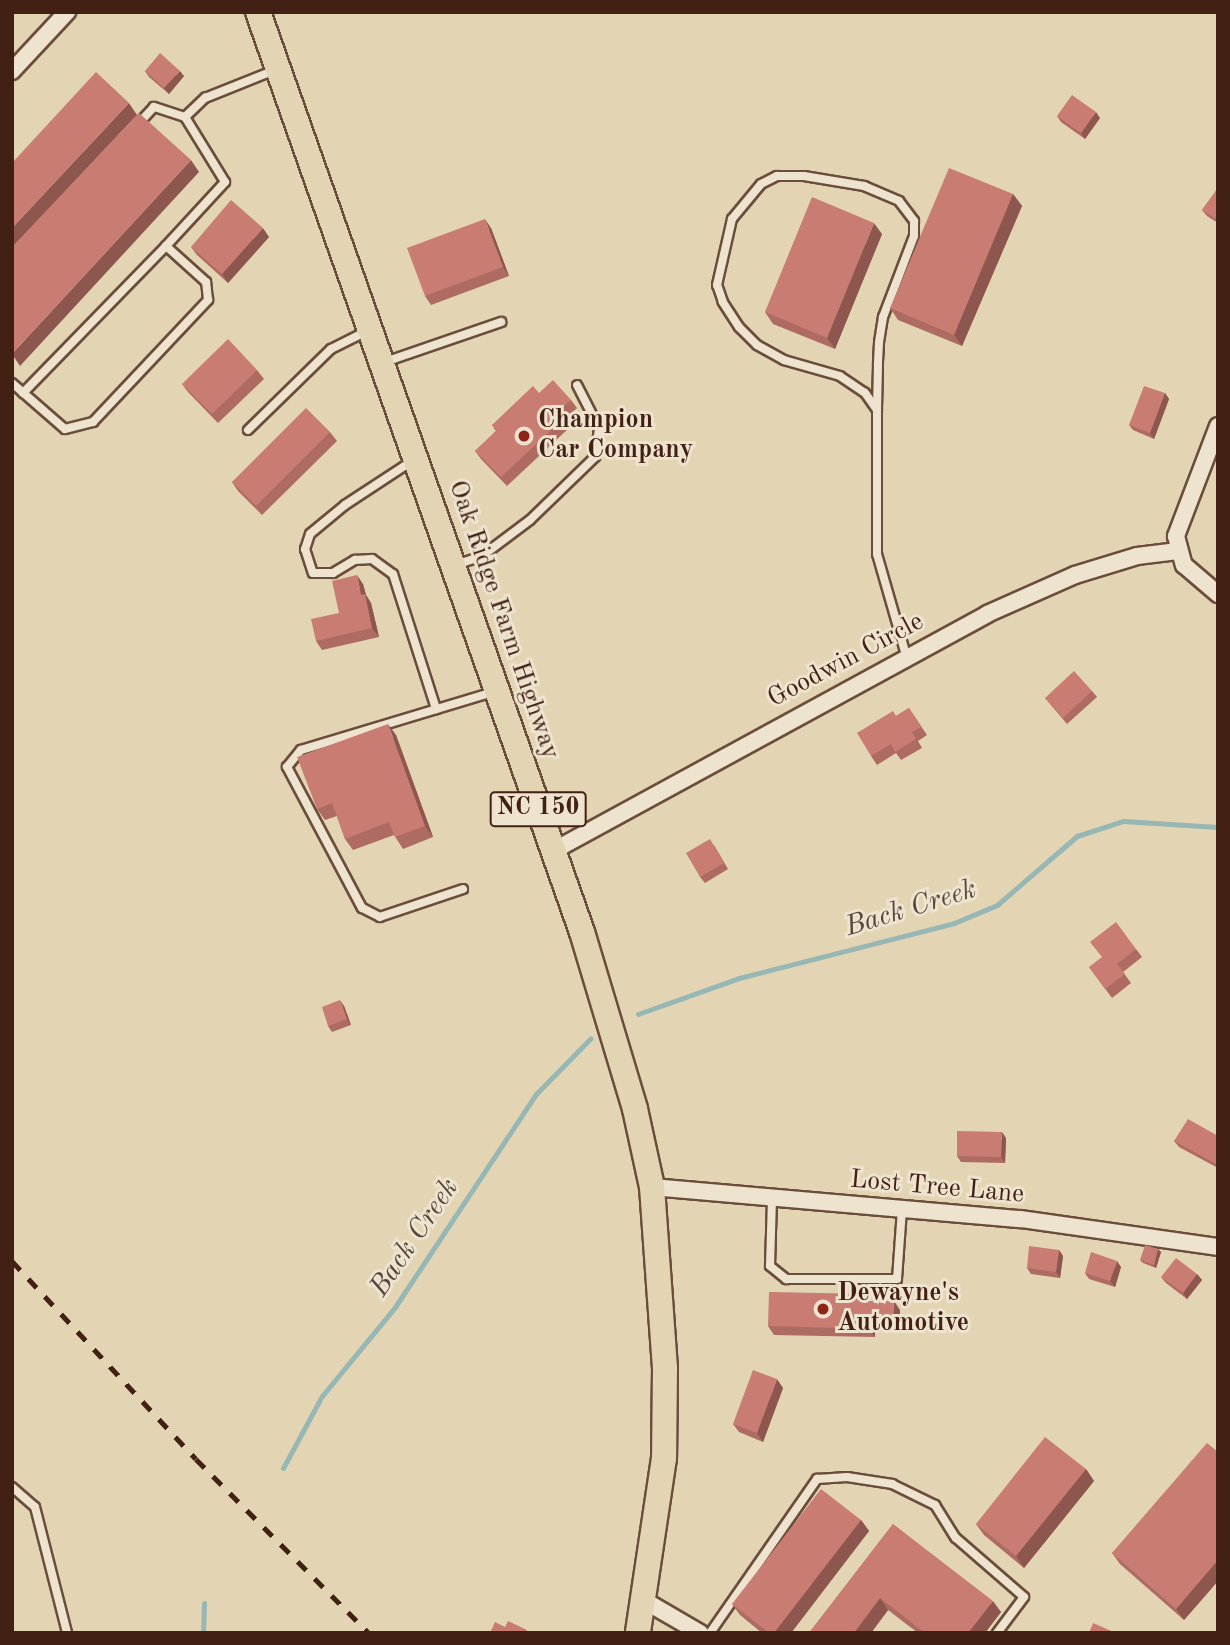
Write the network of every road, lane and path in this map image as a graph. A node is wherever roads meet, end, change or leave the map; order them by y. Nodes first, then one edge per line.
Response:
1 (67, 12) edge
2 (258, 12) edge
3 (278, 69) junction
4 (12, 71) edge
5 (186, 117) junction
6 (135, 127) edge
7 (166, 246) junction
8 (501, 322) dead end
9 (369, 330) junction
10 (381, 363) junction
11 (12, 383) edge
12 (577, 385) dead end
13 (23, 393) junction
14 (877, 410) junction
15 (1218, 426) edge
16 (248, 430) dead end
17 (415, 460) junction
18 (1178, 551) junction
19 (452, 566) junction
20 (1218, 594) edge
21 (906, 655) junction
22 (496, 691) junction
23 (436, 709) junction
24 (552, 851) junction
25 (463, 889) dead end
26 (652, 1187) junction
27 (772, 1199) junction
28 (902, 1209) junction
29 (1218, 1247) edge
30 (12, 1487) edge
31 (645, 1601) junction
32 (67, 1633) edge
33 (638, 1633) edge
34 (701, 1633) edge
35 (710, 1633) edge
36 (998, 1633) edge

1 - 4 street
2 - 3 main road, Oak Ridge Farm Highway / NC 150
3 - 5 lane
3 - 9 main road, Oak Ridge Farm Highway / NC 150
5 - 6 lane
5 - 7 lane
7 - 13 lane
7 - 13 lane
8 - 10 lane
9 - 10 main road, Oak Ridge Farm Highway / NC 150
9 - 16 lane
10 - 17 main road, Oak Ridge Farm Highway / NC 150
11 - 13 lane
12 - 19 lane
14 - 14 lane
14 - 21 lane
15 - 18 street
17 - 19 main road, Oak Ridge Farm Highway / NC 150
17 - 23 lane
18 - 20 street
18 - 21 street, Goodwin Circle
19 - 22 main road, Oak Ridge Farm Highway / NC 150
21 - 24 street, Goodwin Circle
22 - 23 lane
22 - 24 main road, Oak Ridge Farm Highway / NC 150
23 - 25 lane
24 - 26 main road, Oak Ridge Farm Highway / NC 150
26 - 27 street, Lost Tree Lane
26 - 31 main road, Oak Ridge Farm Highway / NC 150
27 - 28 street, Lost Tree Lane
27 - 28 lane
28 - 29 street, Lost Tree Lane
30 - 32 lane
31 - 33 main road, Oak Ridge Farm Highway / NC 150
31 - 34 street
35 - 36 lane

